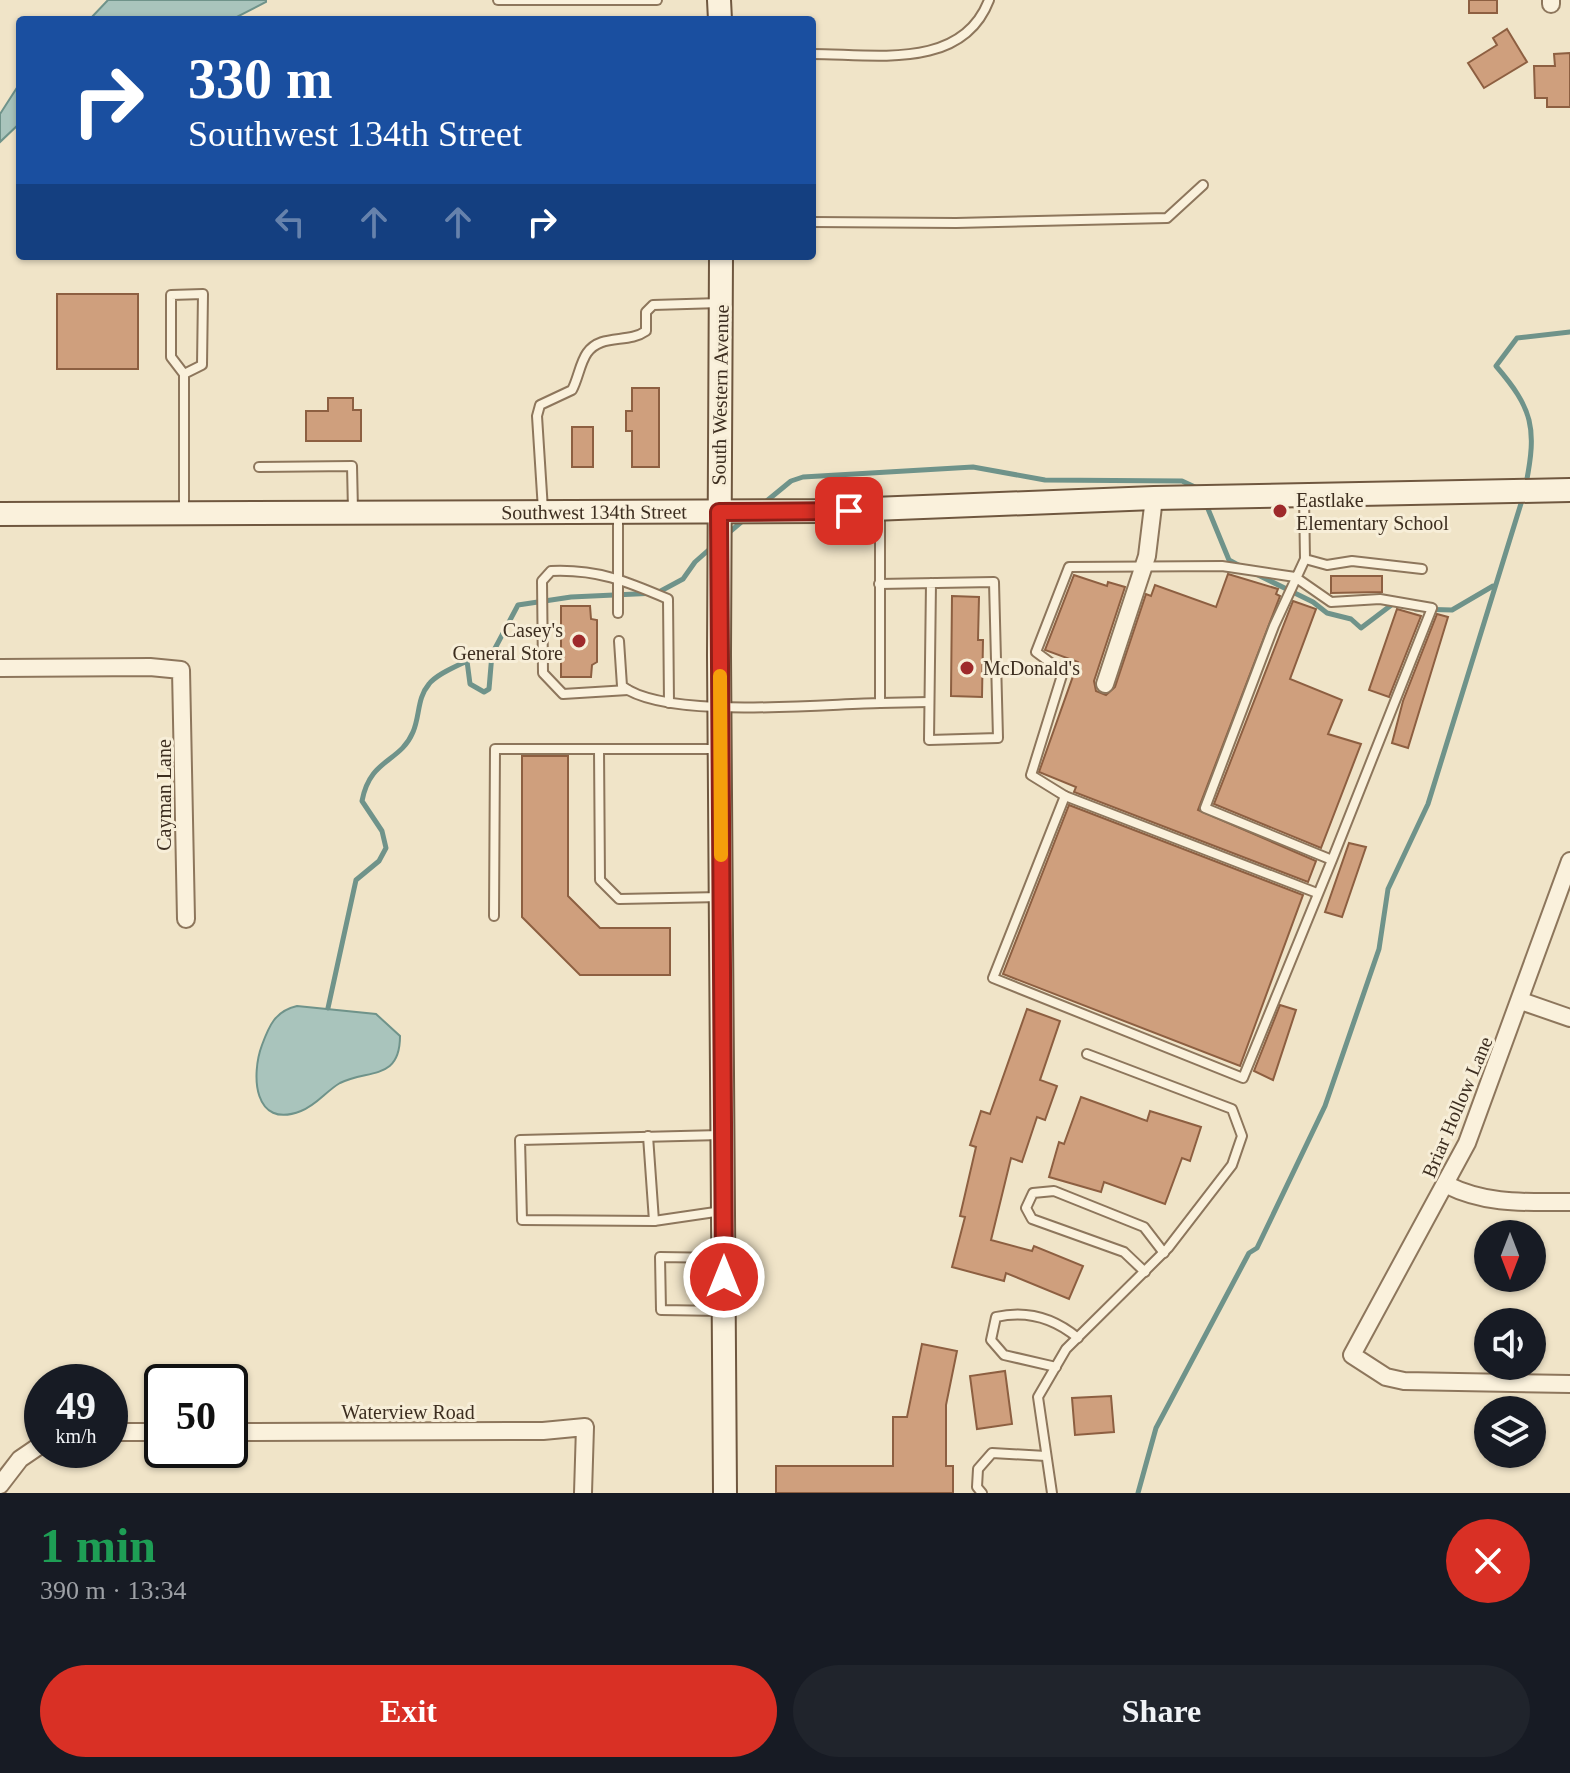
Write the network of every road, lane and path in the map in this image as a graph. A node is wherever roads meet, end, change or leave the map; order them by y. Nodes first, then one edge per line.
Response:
1 (498, 0) edge
2 (657, 0) edge
3 (989, 0) edge
4 (816, 54) edge
5 (1203, 185) dead end
6 (816, 222) edge
7 (721, 260) edge
8 (721, 303) junction
9 (184, 374) junction
10 (259, 467) dead end
11 (1570, 490) edge
12 (1304, 495) junction
13 (1154, 498) junction
14 (880, 510) junction
15 (353, 511) junction
16 (184, 512) junction
17 (543, 512) junction
18 (618, 512) junction
19 (719, 512) junction
20 (0, 514) edge
21 (1305, 559) junction
22 (1144, 567) junction
23 (1422, 569) dead end
24 (1295, 577) junction
25 (618, 578) junction
26 (931, 583) junction
27 (879, 584) junction
28 (618, 613) dead end
29 (619, 641) dead end
30 (0, 668) edge
31 (1105, 684) dead end
32 (628, 690) junction
33 (929, 702) junction
34 (669, 703) junction
35 (880, 703) junction
36 (720, 706) junction
37 (599, 749) junction
38 (720, 749) junction
39 (1065, 796) junction
40 (1332, 860) junction
41 (1570, 861) edge
42 (1317, 893) junction
43 (721, 897) junction
44 (494, 916) dead end
45 (186, 919) dead end
46 (1521, 1001) junction
47 (1570, 1018) edge
48 (1087, 1054) dead end
49 (723, 1135) junction
50 (648, 1136) junction
51 (1447, 1185) junction
52 (1570, 1202) edge
53 (723, 1210) junction
54 (654, 1221) junction
55 (1164, 1253) junction
56 (724, 1258) junction
57 (1145, 1272) junction
58 (724, 1311) junction
59 (1078, 1338) junction
60 (1056, 1367) junction
61 (1570, 1384) edge
62 (248, 1432) edge
63 (24, 1456) edge
64 (1046, 1456) junction
65 (0, 1485) edge
66 (583, 1493) edge
67 (725, 1493) edge
68 (982, 1493) edge
69 (1052, 1493) edge

1 - 2 lane
3 - 4 lane
5 - 6 lane
7 - 8 main road, South Western Avenue
8 - 17 lane
8 - 19 main road, South Western Avenue
9 - 9 lane
9 - 16 lane
10 - 15 lane
11 - 12 main road, Southwest 134th Street
12 - 13 main road, Southwest 134th Street
12 - 21 lane
13 - 14 main road, Southwest 134th Street
13 - 22 street
14 - 19 main road, Southwest 134th Street
14 - 27 lane
15 - 16 main road, Southwest 134th Street
15 - 17 main road, Southwest 134th Street
16 - 20 main road, Southwest 134th Street
17 - 18 main road, Southwest 134th Street
18 - 19 main road, Southwest 134th Street
18 - 25 lane
19 - 36 main road, South Western Avenue
21 - 23 lane
21 - 24 lane
22 - 24 lane
22 - 31 street
22 - 39 lane
24 - 40 lane
24 - 40 lane
25 - 28 lane
25 - 32 lane
25 - 34 lane
26 - 27 lane
26 - 33 lane
26 - 33 lane
27 - 35 lane
29 - 32 lane
30 - 45 street, Cayman Lane
32 - 34 lane
33 - 35 lane
34 - 36 lane
35 - 36 lane
36 - 38 main road, South Western Avenue
37 - 38 lane
37 - 43 lane
37 - 44 lane
38 - 43 main road, South Western Avenue
39 - 42 lane
39 - 42 lane
40 - 42 lane
41 - 46 street, Briar Hollow Lane
43 - 49 main road, South Western Avenue
46 - 47 street
46 - 51 street, Briar Hollow Lane
48 - 55 lane
49 - 50 lane
49 - 53 main road, South Western Avenue
50 - 54 lane
50 - 54 lane
51 - 52 street
51 - 61 street, Briar Hollow Lane
53 - 54 lane
53 - 56 main road, South Western Avenue
55 - 57 lane
55 - 57 lane
56 - 58 main road, South Western Avenue
56 - 58 lane
57 - 59 lane
58 - 67 main road, South Western Avenue
59 - 60 lane
59 - 60 lane
60 - 64 lane
62 - 66 street, Waterview Road
63 - 65 street
64 - 68 lane
64 - 69 lane

